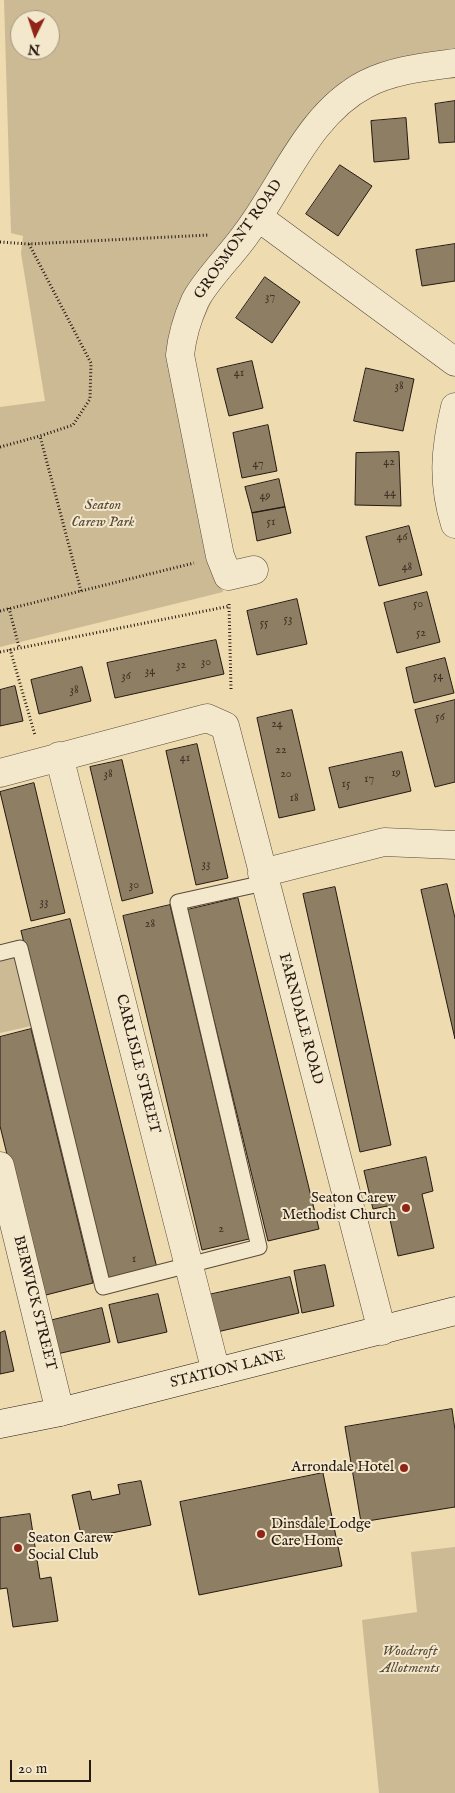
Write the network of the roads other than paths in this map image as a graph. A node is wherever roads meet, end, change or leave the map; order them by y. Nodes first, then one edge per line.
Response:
1 (455, 63) edge
2 (253, 225) junction
3 (455, 362) edge
4 (455, 406) edge
5 (455, 524) edge
6 (254, 570) dead end
7 (59, 756) junction
8 (0, 773) edge
9 (455, 845) edge
10 (263, 878) junction
11 (0, 952) edge
12 (0, 1166) edge
13 (189, 1266) junction
14 (455, 1311) edge
15 (382, 1332) junction
16 (216, 1372) junction
17 (60, 1412) junction
18 (0, 1424) edge

1 - 2 street, GROSMONT ROAD
2 - 3 street
2 - 6 street, GROSMONT ROAD
4 - 5 street
7 - 8 street
7 - 10 street, FARNDALE ROAD
7 - 13 street, CARLISLE STREET
9 - 10 street
10 - 13 lane
10 - 15 street, FARNDALE ROAD
11 - 13 lane
12 - 17 street, BERWICK STREET
13 - 16 street, CARLISLE STREET
14 - 15 street, STATION LANE
15 - 16 street, STATION LANE
16 - 17 street, STATION LANE
17 - 18 street, STATION LANE

